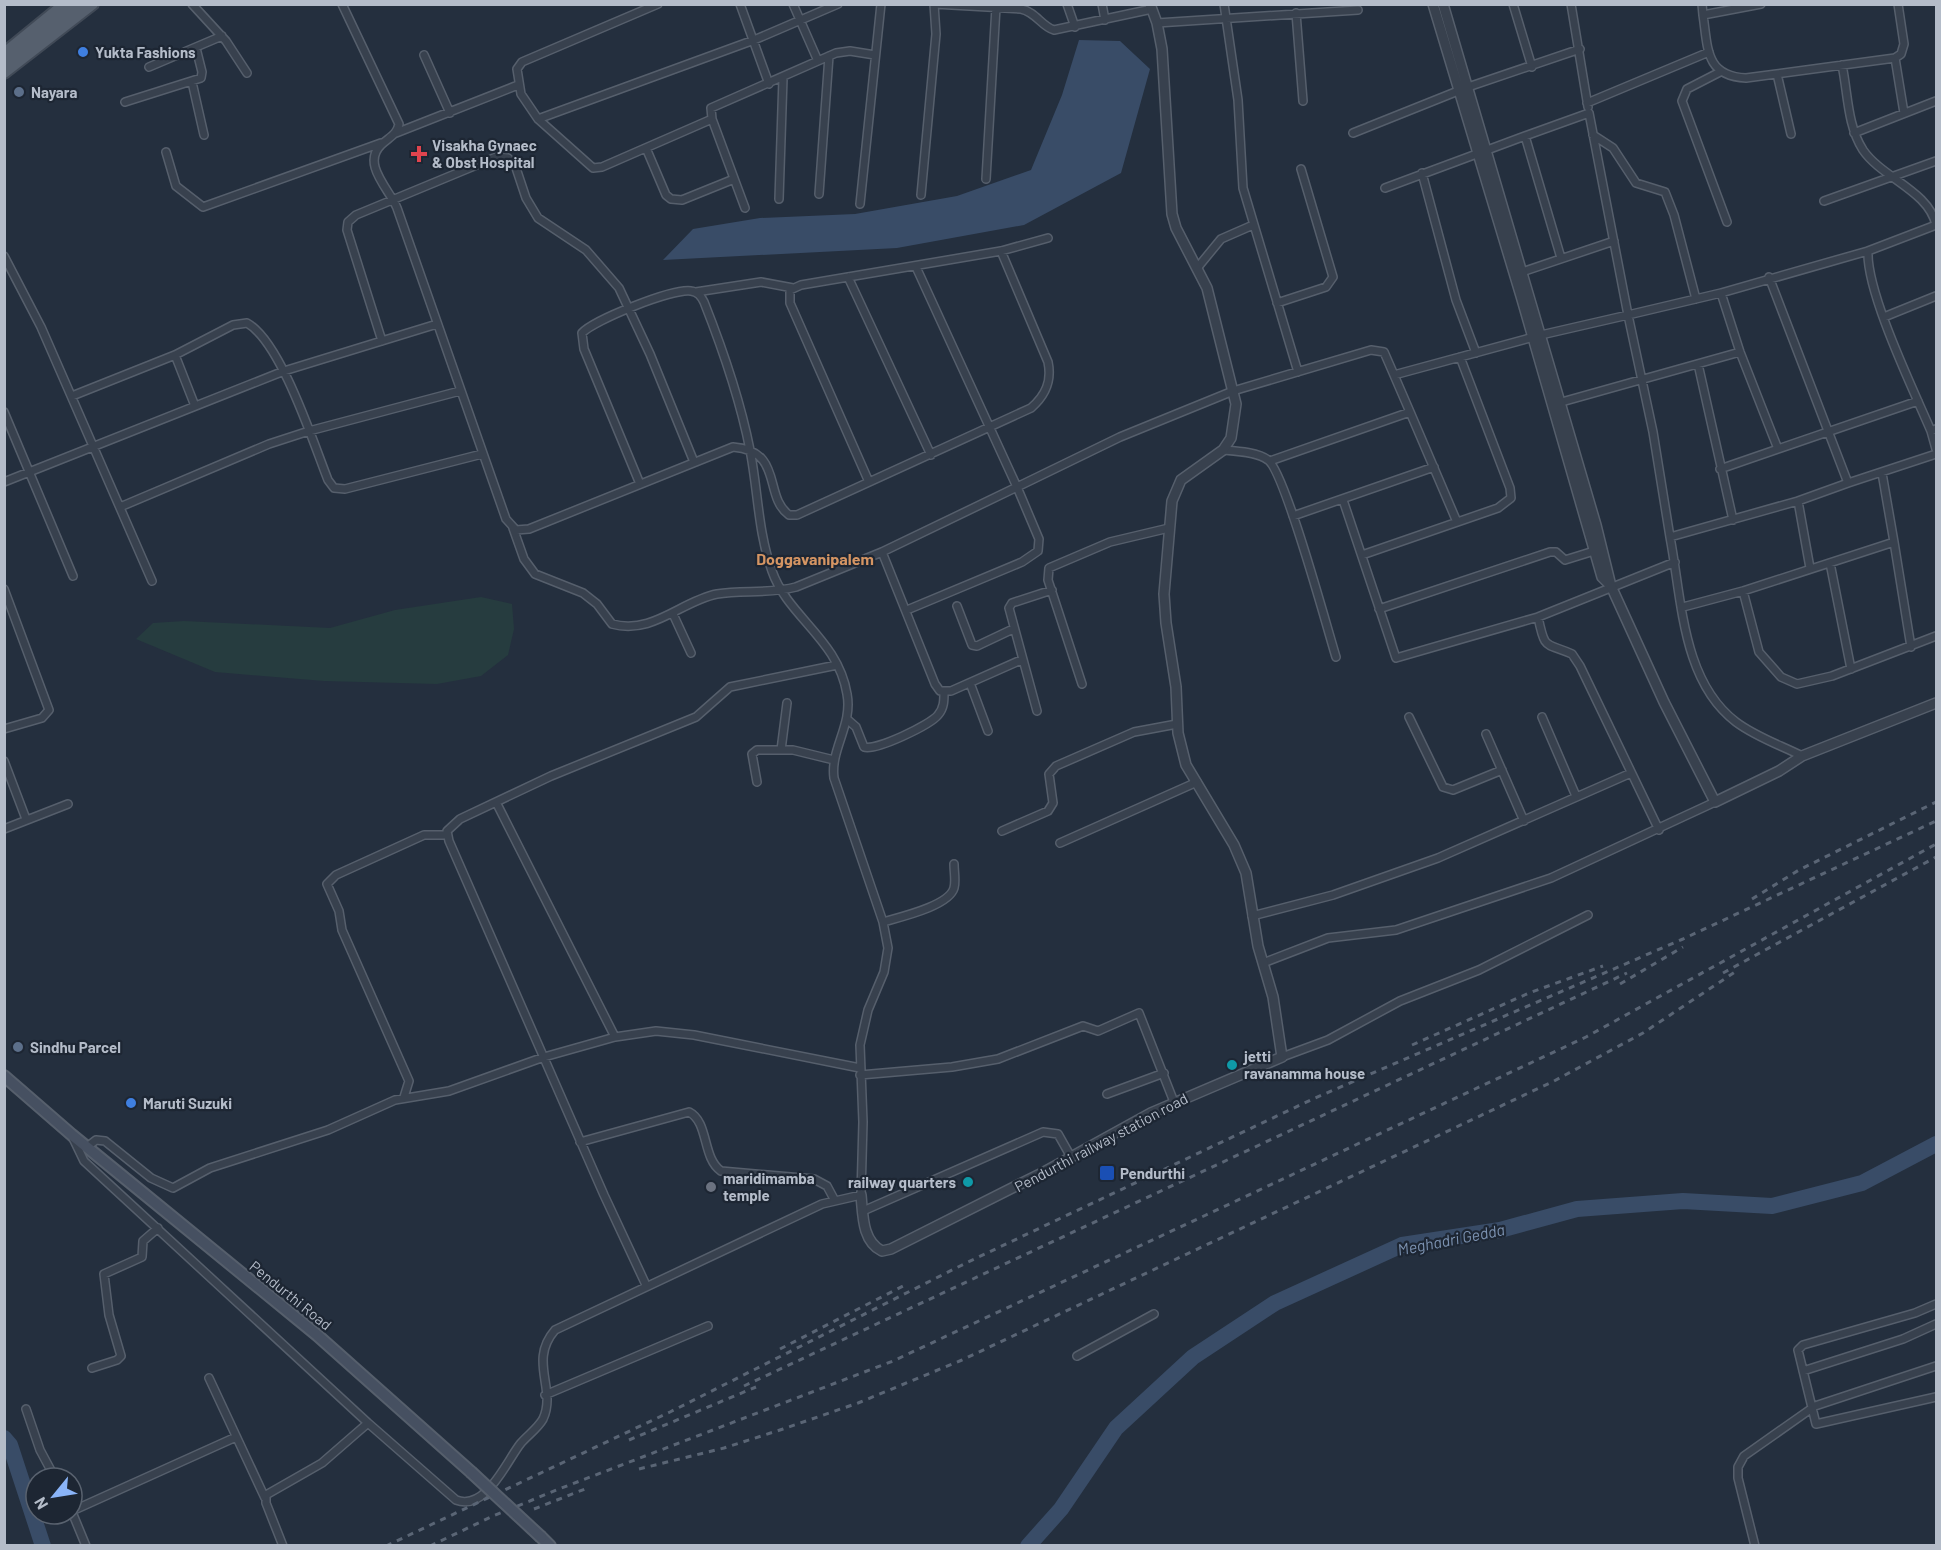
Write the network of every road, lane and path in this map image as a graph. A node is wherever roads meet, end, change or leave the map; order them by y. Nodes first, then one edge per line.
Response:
1 (64, 4) edge
2 (79, 4) edge
3 (93, 4) edge
4 (192, 4) edge
5 (342, 4) edge
6 (658, 4) edge
7 (740, 4) edge
8 (793, 4) edge
9 (838, 4) edge
10 (881, 4) edge
11 (934, 4) edge
12 (1067, 4) edge
13 (1102, 4) edge
14 (1224, 4) edge
15 (1433, 4) edge
16 (1443, 4) edge
17 (1513, 4) edge
18 (1571, 4) edge
19 (1702, 4) edge
20 (1761, 4) edge
21 (1898, 4) edge
22 (996, 7) junction
23 (1151, 7) edge
24 (1358, 10) dead end
25 (1296, 13) junction
26 (1703, 15) junction
27 (1226, 16) junction
28 (1105, 20) junction
29 (800, 21) junction
30 (1157, 23) junction
31 (1075, 27) junction
32 (222, 36) junction
33 (754, 40) junction
34 (196, 48) junction
35 (1580, 49) junction
36 (1709, 52) junction
37 (4, 53) edge
38 (424, 55) dead end
39 (875, 55) junction
40 (829, 56) junction
41 (1895, 58) junction
42 (818, 61) junction
43 (4, 63) edge
44 (1842, 65) junction
45 (149, 67) dead end
46 (1532, 67) junction
47 (1720, 72) junction
48 (247, 73) dead end
49 (4, 74) edge
50 (1777, 74) junction
51 (783, 78) junction
52 (192, 82) junction
53 (769, 84) junction
54 (518, 85) junction
55 (1463, 89) junction
56 (1303, 101) dead end
57 (1936, 101) edge
58 (125, 102) dead end
59 (1587, 103) junction
60 (450, 113) junction
61 (1589, 113) junction
62 (1905, 113) junction
63 (538, 119) junction
64 (712, 119) junction
65 (396, 133) junction
66 (1353, 133) dead end
67 (1854, 133) junction
68 (1791, 134) dead end
69 (204, 135) dead end
70 (1593, 135) junction
71 (1525, 136) junction
72 (383, 142) junction
73 (646, 148) junction
74 (1481, 151) junction
75 (166, 152) dead end
76 (1936, 161) edge
77 (1301, 169) dead end
78 (1422, 173) junction
79 (1892, 177) junction
80 (734, 179) junction
81 (986, 179) dead end
82 (1385, 188) dead end
83 (819, 194) dead end
84 (921, 195) dead end
85 (779, 199) dead end
86 (394, 201) junction
87 (1824, 201) dead end
88 (860, 204) dead end
89 (745, 208) dead end
90 (1727, 222) dead end
91 (1253, 225) junction
92 (1936, 225) edge
93 (1048, 238) dead end
94 (1614, 241) junction
95 (1001, 251) junction
96 (1868, 251) junction
97 (4, 256) edge
98 (1561, 258) junction
99 (916, 267) junction
100 (1198, 267) junction
101 (1522, 272) junction
102 (848, 277) junction
103 (1769, 277) junction
104 (793, 288) junction
105 (696, 292) junction
106 (1721, 293) junction
107 (1936, 296) edge
108 (1696, 299) junction
109 (1277, 303) junction
110 (629, 308) junction
111 (1628, 315) junction
112 (1884, 317) junction
113 (437, 324) junction
114 (1537, 336) junction
115 (382, 341) junction
116 (1740, 352) junction
117 (1476, 353) junction
118 (175, 355) junction
119 (1460, 357) junction
120 (1698, 364) junction
121 (284, 371) junction
122 (1298, 372) junction
123 (1394, 375) junction
124 (1643, 380) junction
125 (460, 391) junction
126 (1233, 391) junction
127 (72, 396) junction
128 (1918, 401) junction
129 (1558, 404) junction
130 (195, 406) junction
131 (4, 412) edge
132 (1410, 412) junction
133 (990, 428) junction
134 (1934, 430) edge
135 (309, 431) junction
136 (1828, 432) junction
137 (94, 448) junction
138 (1778, 449) junction
139 (1936, 449) edge
140 (1223, 450) junction
141 (750, 451) junction
142 (482, 453) junction
143 (931, 454) junction
144 (1936, 454) edge
145 (1270, 461) junction
146 (694, 462) junction
147 (1434, 467) junction
148 (1720, 469) junction
149 (29, 473) junction
150 (1882, 473) junction
151 (4, 482) edge
152 (869, 482) junction
153 (1848, 483) junction
154 (640, 484) junction
155 (1017, 487) junction
156 (1343, 500) junction
157 (1798, 501) junction
158 (120, 507) junction
159 (1293, 516) junction
160 (1733, 520) junction
161 (1457, 522) junction
162 (513, 528) junction
163 (1169, 528) junction
164 (1670, 537) junction
165 (1894, 542) junction
166 (1594, 551) junction
167 (882, 552) junction
168 (1362, 555) junction
169 (1674, 562) junction
170 (1830, 563) junction
171 (1810, 568) junction
172 (73, 576) dead end
173 (152, 581) dead end
174 (1611, 586) junction
175 (4, 589) edge
176 (1052, 590) junction
177 (782, 591) junction
178 (1743, 591) junction
179 (957, 606) dead end
180 (1683, 607) junction
181 (1379, 609) junction
182 (907, 610) junction
183 (673, 614) junction
184 (1538, 616) junction
185 (1013, 629) junction
186 (1936, 636) edge
187 (1911, 647) junction
188 (691, 653) dead end
189 (1336, 657) dead end
190 (1022, 660) junction
191 (837, 665) junction
192 (1851, 669) junction
193 (970, 682) junction
194 (1082, 684) dead end
195 (944, 692) junction
196 (787, 703) dead end
197 (1936, 703) edge
198 (1037, 711) dead end
199 (1409, 717) dead end
200 (1542, 717) dead end
201 (848, 720) junction
202 (1177, 724) junction
203 (4, 729) edge
204 (988, 731) dead end
205 (1486, 734) dead end
206 (781, 750) junction
207 (1802, 756) junction
208 (834, 760) junction
209 (4, 761) edge
210 (1502, 770) junction
211 (1632, 773) junction
212 (757, 782) dead end
213 (1197, 783) junction
214 (1576, 796) junction
215 (496, 802) junction
216 (1715, 802) junction
217 (68, 804) dead end
218 (26, 819) junction
219 (1524, 821) junction
220 (4, 829) edge
221 (1659, 830) junction
222 (1002, 831) dead end
223 (447, 835) junction
224 (1060, 843) dead end
225 (954, 864) dead end
226 (1588, 915) dead end
227 (1252, 916) junction
228 (883, 922) junction
229 (1263, 963) junction
230 (615, 1037) junction
231 (544, 1057) junction
232 (1282, 1057) junction
233 (860, 1071) junction
234 (1164, 1073) junction
235 (4, 1076) edge
236 (1107, 1094) dead end
237 (404, 1097) junction
238 (1174, 1102) junction
239 (72, 1135) junction
240 (580, 1142) junction
241 (87, 1147) junction
242 (1071, 1157) junction
243 (861, 1195) junction
244 (834, 1199) junction
245 (863, 1210) junction
246 (158, 1228) junction
247 (646, 1286) junction
248 (1936, 1304) edge
249 (1154, 1314) dead end
250 (1936, 1323) edge
251 (708, 1326) dead end
252 (1077, 1356) dead end
253 (1936, 1366) edge
254 (92, 1368) dead end
255 (1803, 1371) junction
256 (210, 1378) dead end
257 (545, 1395) junction
258 (1936, 1397) edge
259 (1811, 1408) junction
260 (27, 1409) dead end
261 (368, 1423) junction
262 (236, 1437) junction
263 (49, 1466) edge
264 (265, 1498) junction
265 (84, 1507) edge
266 (78, 1526) edge
267 (86, 1545) edge
268 (282, 1545) edge
269 (550, 1545) edge
270 (1755, 1545) edge

1 - 37 main road
2 - 43 main road
3 - 49 main road
4 - 32 street
5 - 65 street
6 - 54 street
7 - 33 street
8 - 29 street
9 - 29 street
10 - 39 street
11 - 22 street
11 - 84 street
12 - 31 street
13 - 28 street
14 - 27 street
15 - 55 street
16 - 55 street
17 - 46 street
18 - 35 street
19 - 26 street
20 - 26 street
21 - 41 street
22 - 31 street
22 - 81 street
23 - 28 street
23 - 30 street
24 - 25 street
25 - 27 street
25 - 56 street
26 - 36 street
27 - 30 street
27 - 91 street
28 - 31 street
29 - 33 street
29 - 42 street
30 - 100 street
32 - 34 street
32 - 48 street
33 - 53 street
33 - 63 street
34 - 45 street
34 - 52 street
35 - 46 street
35 - 59 street
36 - 47 street
36 - 59 street
38 - 60 street
39 - 40 street
39 - 88 street
40 - 42 street
40 - 83 street
41 - 44 street
41 - 62 street
42 - 51 street
44 - 50 street
44 - 67 street
46 - 55 street
47 - 50 street
47 - 90 street
50 - 68 street
51 - 53 street
51 - 85 street
52 - 58 street
52 - 69 street
53 - 64 street
54 - 60 street
54 - 63 street
55 - 66 street
55 - 74 street
57 - 62 street
59 - 61 street
60 - 65 street
61 - 70 street
61 - 71 street
62 - 67 street
63 - 73 street
64 - 73 street
64 - 80 street
65 - 72 street
67 - 79 street
70 - 94 street
70 - 108 street
71 - 74 street
71 - 98 street
72 - 75 street
72 - 86 street
73 - 80 street
74 - 78 street
74 - 101 street
74 - 114 street
76 - 79 street
77 - 109 street
78 - 82 street
78 - 117 street
79 - 87 street
79 - 92 street
80 - 89 street
86 - 110 street
86 - 113 street
86 - 115 street
91 - 100 street
91 - 109 street
92 - 96 street
93 - 95 street
94 - 98 street
94 - 111 street
95 - 99 street
95 - 133 street
96 - 103 street
96 - 112 street
97 - 127 street
98 - 101 street
99 - 102 street
99 - 133 street
100 - 126 street
101 - 114 street
102 - 104 street
102 - 143 street
103 - 106 street
103 - 136 street
104 - 105 street
104 - 152 street
105 - 110 street
105 - 141 street
106 - 108 street
106 - 116 street
107 - 112 street
108 - 111 street
109 - 122 street
110 - 146 street
110 - 154 street
111 - 114 street
111 - 124 street
112 - 128 street
113 - 115 street
113 - 125 street
114 - 117 street
114 - 129 street
114 - 166 street
115 - 121 street
116 - 120 street
116 - 138 street
117 - 119 street
118 - 121 street
118 - 127 street
118 - 130 street
119 - 123 street
119 - 161 street
120 - 124 street
120 - 148 street
121 - 130 street
121 - 135 street
122 - 123 street
122 - 126 street
123 - 132 street
124 - 129 street
124 - 164 street
125 - 135 street
125 - 142 street
126 - 140 street
126 - 155 street
127 - 137 street
128 - 134 street
128 - 136 street
129 - 174 street
130 - 137 street
131 - 149 street
132 - 145 street
132 - 147 street
133 - 143 street
133 - 155 street
134 - 139 street
135 - 142 street
135 - 158 street
136 - 138 street
136 - 153 street
137 - 149 street
137 - 158 street
138 - 148 street
140 - 145 street
140 - 163 street
141 - 146 street
141 - 152 street
141 - 177 street
142 - 162 street
143 - 152 street
144 - 150 street
145 - 159 street
146 - 154 street
147 - 156 street
147 - 161 street
148 - 160 street
149 - 151 street
149 - 172 street
150 - 153 street
150 - 165 street
153 - 157 street
154 - 162 street
155 - 167 street
155 - 182 street
156 - 159 street
156 - 168 street
157 - 160 street
157 - 171 street
158 - 173 street
159 - 189 street
160 - 164 street
161 - 168 street
162 - 183 street
163 - 176 street
163 - 202 street
164 - 169 street
165 - 170 street
165 - 187 street
166 - 174 street
166 - 181 street
167 - 177 street
167 - 182 street
168 - 181 street
169 - 174 street
169 - 180 street
170 - 171 street
170 - 192 street
171 - 178 street
174 - 184 street
174 - 216 street
175 - 203 street
176 - 185 street
176 - 194 street
177 - 183 street
177 - 191 street
178 - 180 street
178 - 192 street
179 - 185 street
180 - 207 street
181 - 184 street
182 - 195 street
183 - 188 street
184 - 211 street
185 - 190 street
186 - 187 street
187 - 192 street
190 - 193 street
190 - 198 street
191 - 201 street
191 - 215 street
193 - 195 street
193 - 204 street
195 - 201 street
196 - 206 street
197 - 207 street
199 - 210 street
200 - 214 street
201 - 208 street
202 - 213 street
202 - 222 street
205 - 210 street
206 - 208 street
206 - 212 street
207 - 216 street
208 - 228 street
209 - 218 street
210 - 219 street
211 - 214 street
211 - 221 street
213 - 224 street
213 - 227 street
214 - 219 street
215 - 223 street
215 - 230 street
216 - 221 street
217 - 218 street
218 - 220 street
219 - 227 street
221 - 229 street
223 - 231 street
223 - 237 street
225 - 228 street
226 - 232 street
227 - 229 street
228 - 233 street
229 - 232 street
230 - 231 street
230 - 233 street
231 - 237 street
231 - 240 street
232 - 238 street, Pendurthi railway station road
233 - 234 street
233 - 243 street
234 - 236 street
234 - 238 street
235 - 239 main road, Pendurthi Road
237 - 241 street
238 - 242 street, Pendurthi railway station road
239 - 241 main road, Pendurthi Road
239 - 246 street
240 - 244 street
240 - 247 street
241 - 269 main road, Pendurthi Road, bridge
242 - 245 street
242 - 245 street, Pendurthi railway station road
243 - 244 street
243 - 245 street, Pendurthi railway station road
244 - 247 street
246 - 254 street
246 - 261 street
247 - 257 street
248 - 255 street
249 - 252 street
250 - 255 street
251 - 257 street
253 - 259 street
255 - 259 street
256 - 262 street
257 - 261 street
258 - 259 street
259 - 270 street
260 - 263 street
261 - 264 street
262 - 264 street
262 - 265 street
264 - 268 street
266 - 267 street

